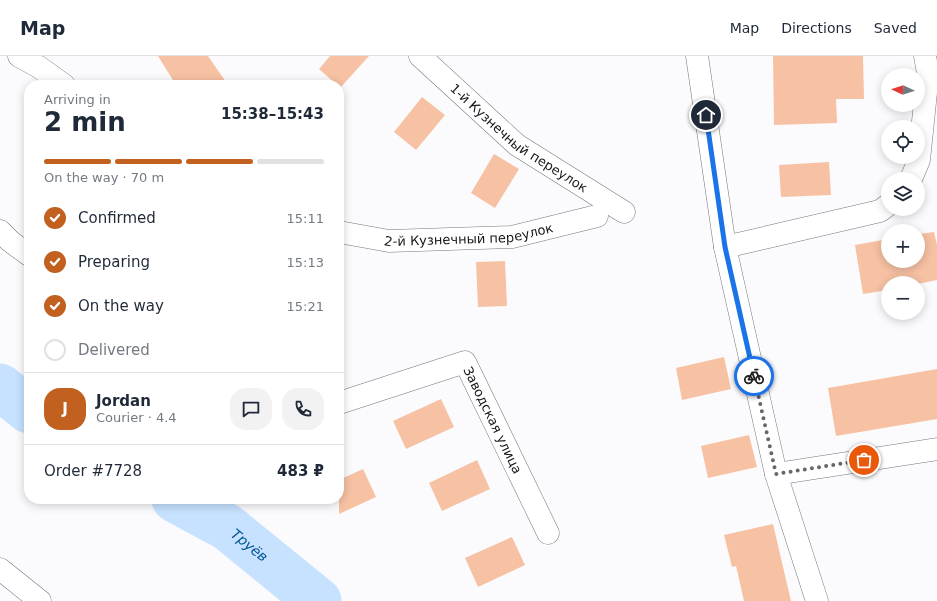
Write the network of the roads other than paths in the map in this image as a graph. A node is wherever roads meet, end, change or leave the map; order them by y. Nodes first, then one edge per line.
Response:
1 (19, 56) edge
2 (420, 56) edge
3 (697, 56) edge
4 (930, 67) edge
5 (57, 80) edge
6 (914, 172) edge
7 (881, 210) edge
8 (624, 212) dead end
9 (597, 216) dead end
10 (0, 231) edge
11 (344, 233) edge
12 (725, 247) junction
13 (24, 251) edge
14 (344, 400) edge
15 (937, 449) edge
16 (776, 474) junction
17 (548, 533) dead end
18 (0, 569) edge
19 (40, 601) edge
20 (817, 601) edge

1 - 5 street
2 - 8 street, 1-й Кузнечный переулок
3 - 12 street
4 - 6 street
7 - 12 street
9 - 11 street, 2-й Кузнечный переулок
10 - 13 street
12 - 16 street
14 - 17 street, Заводская улица
15 - 16 street
16 - 20 street
18 - 19 street

